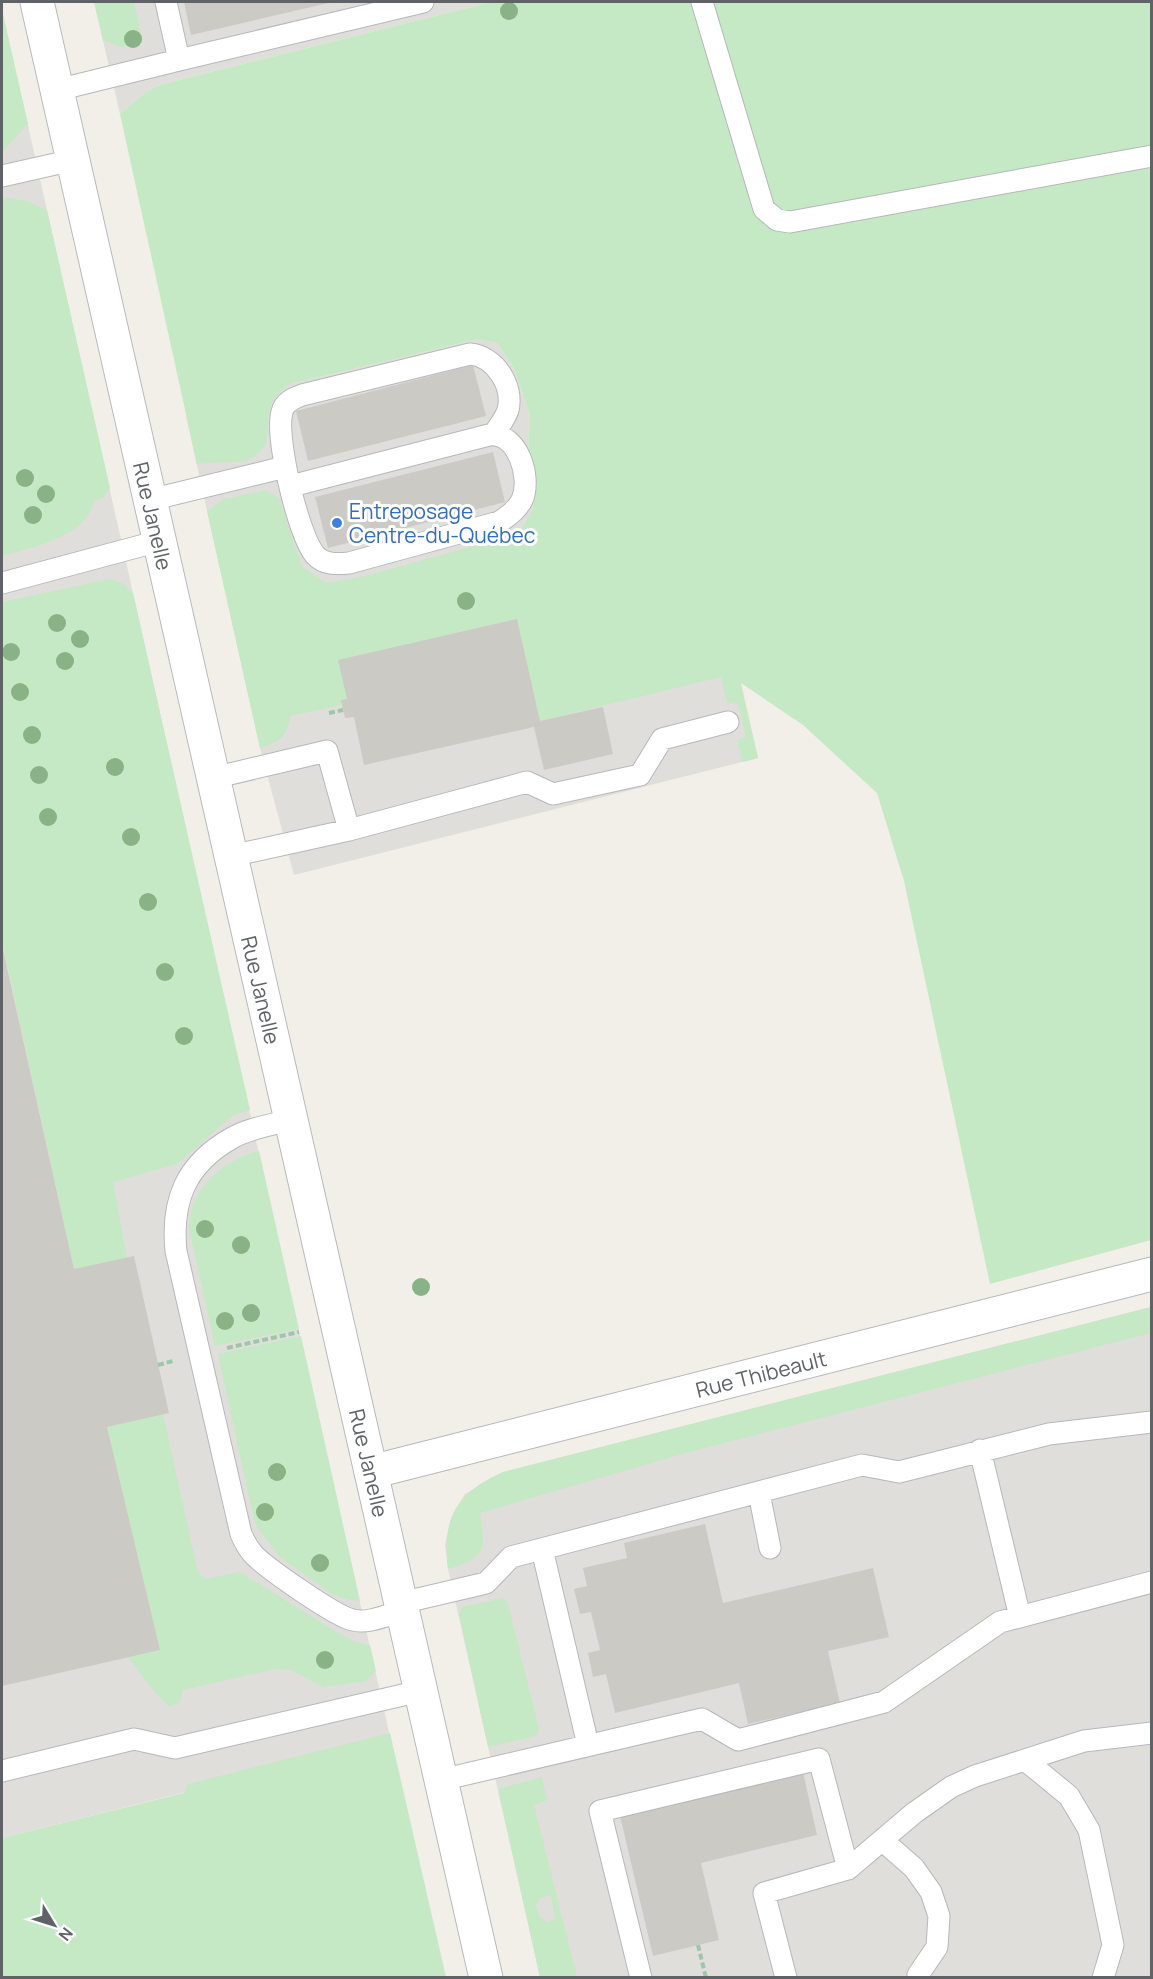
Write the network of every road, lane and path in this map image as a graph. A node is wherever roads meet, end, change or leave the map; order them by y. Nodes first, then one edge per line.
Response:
1 (37, 2) edge
2 (166, 2) edge
3 (423, 2) edge
4 (702, 2) edge
5 (179, 60) junction
6 (57, 90) junction
7 (1152, 156) edge
8 (73, 160) junction
9 (2, 176) edge
10 (494, 434) junction
11 (288, 476) junction
12 (150, 500) junction
13 (159, 541) junction
14 (2, 584) edge
15 (343, 710) dead end
16 (329, 713) dead end
17 (728, 722) dead end
18 (213, 778) junction
19 (349, 830) junction
20 (231, 856) junction
21 (290, 1120) junction
22 (1152, 1274) edge
23 (299, 1332) dead end
24 (217, 1350) dead end
25 (1152, 1422) edge
26 (980, 1450) junction
27 (371, 1472) junction
28 (759, 1493) junction
29 (770, 1548) dead end
30 (542, 1549) junction
31 (1152, 1582) edge
32 (401, 1607) junction
33 (1020, 1617) junction
34 (420, 1691) junction
35 (1152, 1733) edge
36 (588, 1745) junction
37 (1026, 1760) junction
38 (2, 1770) edge
39 (441, 1780) junction
40 (882, 1840) junction
41 (848, 1869) junction
42 (698, 1945) dead end
43 (486, 1977) edge
44 (641, 1977) edge
45 (706, 1977) edge
46 (786, 1977) edge
47 (919, 1977) edge
48 (1103, 1977) edge

1 - 6 main road, Rue Janelle
2 - 5 lane
3 - 5 lane
4 - 7 lane
5 - 6 lane
6 - 8 main road, Rue Janelle
8 - 9 lane
8 - 12 main road, Rue Janelle
10 - 11 lane
10 - 11 lane
10 - 11 lane
11 - 12 lane
12 - 13 main road, Rue Janelle
13 - 14 lane
13 - 18 main road, Rue Janelle
15 - 16 path
17 - 19 lane
18 - 19 lane
18 - 20 main road, Rue Janelle
19 - 20 lane
20 - 21 main road, Rue Janelle
21 - 27 main road, Rue Janelle
21 - 32 lane
22 - 27 main road, Rue Thibeault
23 - 24 path
25 - 26 lane
26 - 28 lane
26 - 33 lane
27 - 32 main road, Rue Janelle
28 - 29 lane
28 - 30 lane
30 - 32 lane
30 - 36 lane
31 - 33 lane
32 - 34 main road, Rue Janelle
33 - 36 lane
34 - 38 lane
34 - 39 main road, Rue Janelle
35 - 37 lane
36 - 39 lane
37 - 40 lane
37 - 48 lane
39 - 43 main road, Rue Janelle
40 - 41 lane
40 - 47 lane
41 - 44 lane
41 - 46 lane
42 - 45 path

